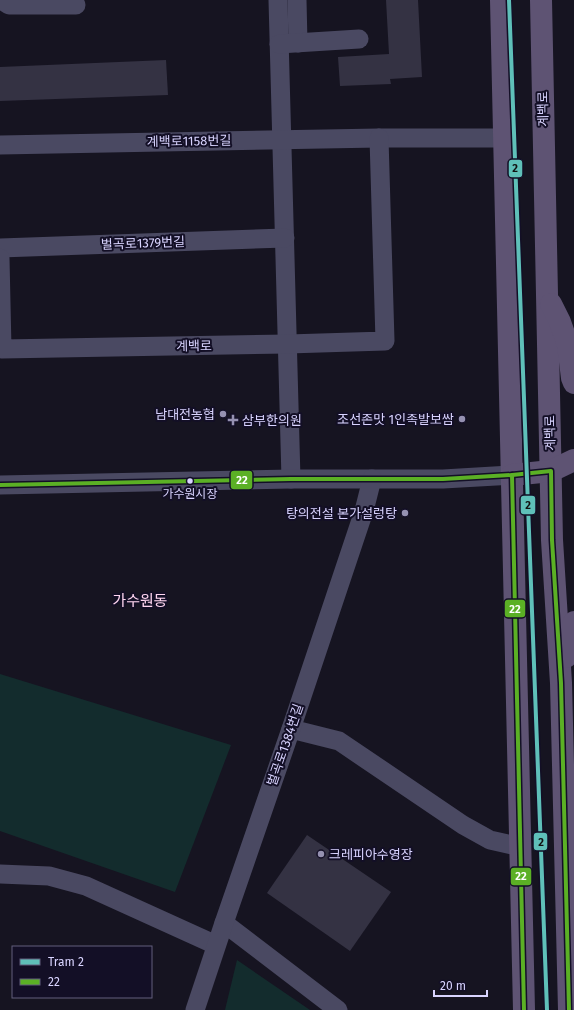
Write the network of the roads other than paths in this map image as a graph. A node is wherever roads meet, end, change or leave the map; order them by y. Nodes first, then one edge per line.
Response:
1 (1, 0) edge
2 (278, 0) edge
3 (297, 0) edge
4 (501, 0) edge
5 (541, 0) edge
6 (76, 5) dead end
7 (359, 39) dead end
8 (298, 43) junction
9 (279, 44) junction
10 (378, 138) junction
11 (504, 138) junction
12 (282, 139) junction
13 (0, 145) edge
14 (285, 238) junction
15 (0, 248) edge
16 (0, 258) edge
17 (547, 296) junction
18 (288, 344) junction
19 (574, 383) edge
20 (574, 460) edge
21 (551, 471) junction
22 (512, 475) junction
23 (574, 478) edge
24 (291, 479) junction
25 (372, 479) junction
26 (0, 485) edge
27 (574, 622) edge
28 (560, 683) junction
29 (291, 729) junction
30 (521, 847) junction
31 (0, 874) edge
32 (224, 923) junction
33 (216, 945) junction
34 (195, 1010) edge
35 (338, 1010) edge
36 (524, 1010) edge
37 (570, 1010) edge

1 - 6 street
2 - 9 street
3 - 8 street
4 - 11 main road
5 - 17 main road, 계백로
7 - 8 street
8 - 9 street
9 - 12 street
10 - 11 street, 계백로1158번길
10 - 12 street, 계백로1158번길
10 - 18 street, 계백로
11 - 22 main road
12 - 13 street, 계백로1158번길
12 - 14 street
14 - 15 street, 벌곡로1379번길
14 - 18 street
16 - 18 street, 계백로
17 - 19 main road
17 - 21 main road, 계백로
18 - 24 street
20 - 21 main road
21 - 22 main road
21 - 23 main road
21 - 28 main road, 계백로
22 - 25 street
22 - 30 main road
24 - 25 street
24 - 26 street
25 - 29 street, 벌곡로1384번길
27 - 28 main road
28 - 37 main road, 계백로
29 - 30 street
29 - 32 street, 벌곡로1384번길
30 - 36 main road
31 - 33 street
32 - 33 street, 벌곡로1384번길
32 - 35 street
33 - 34 street, 벌곡로1384번길

